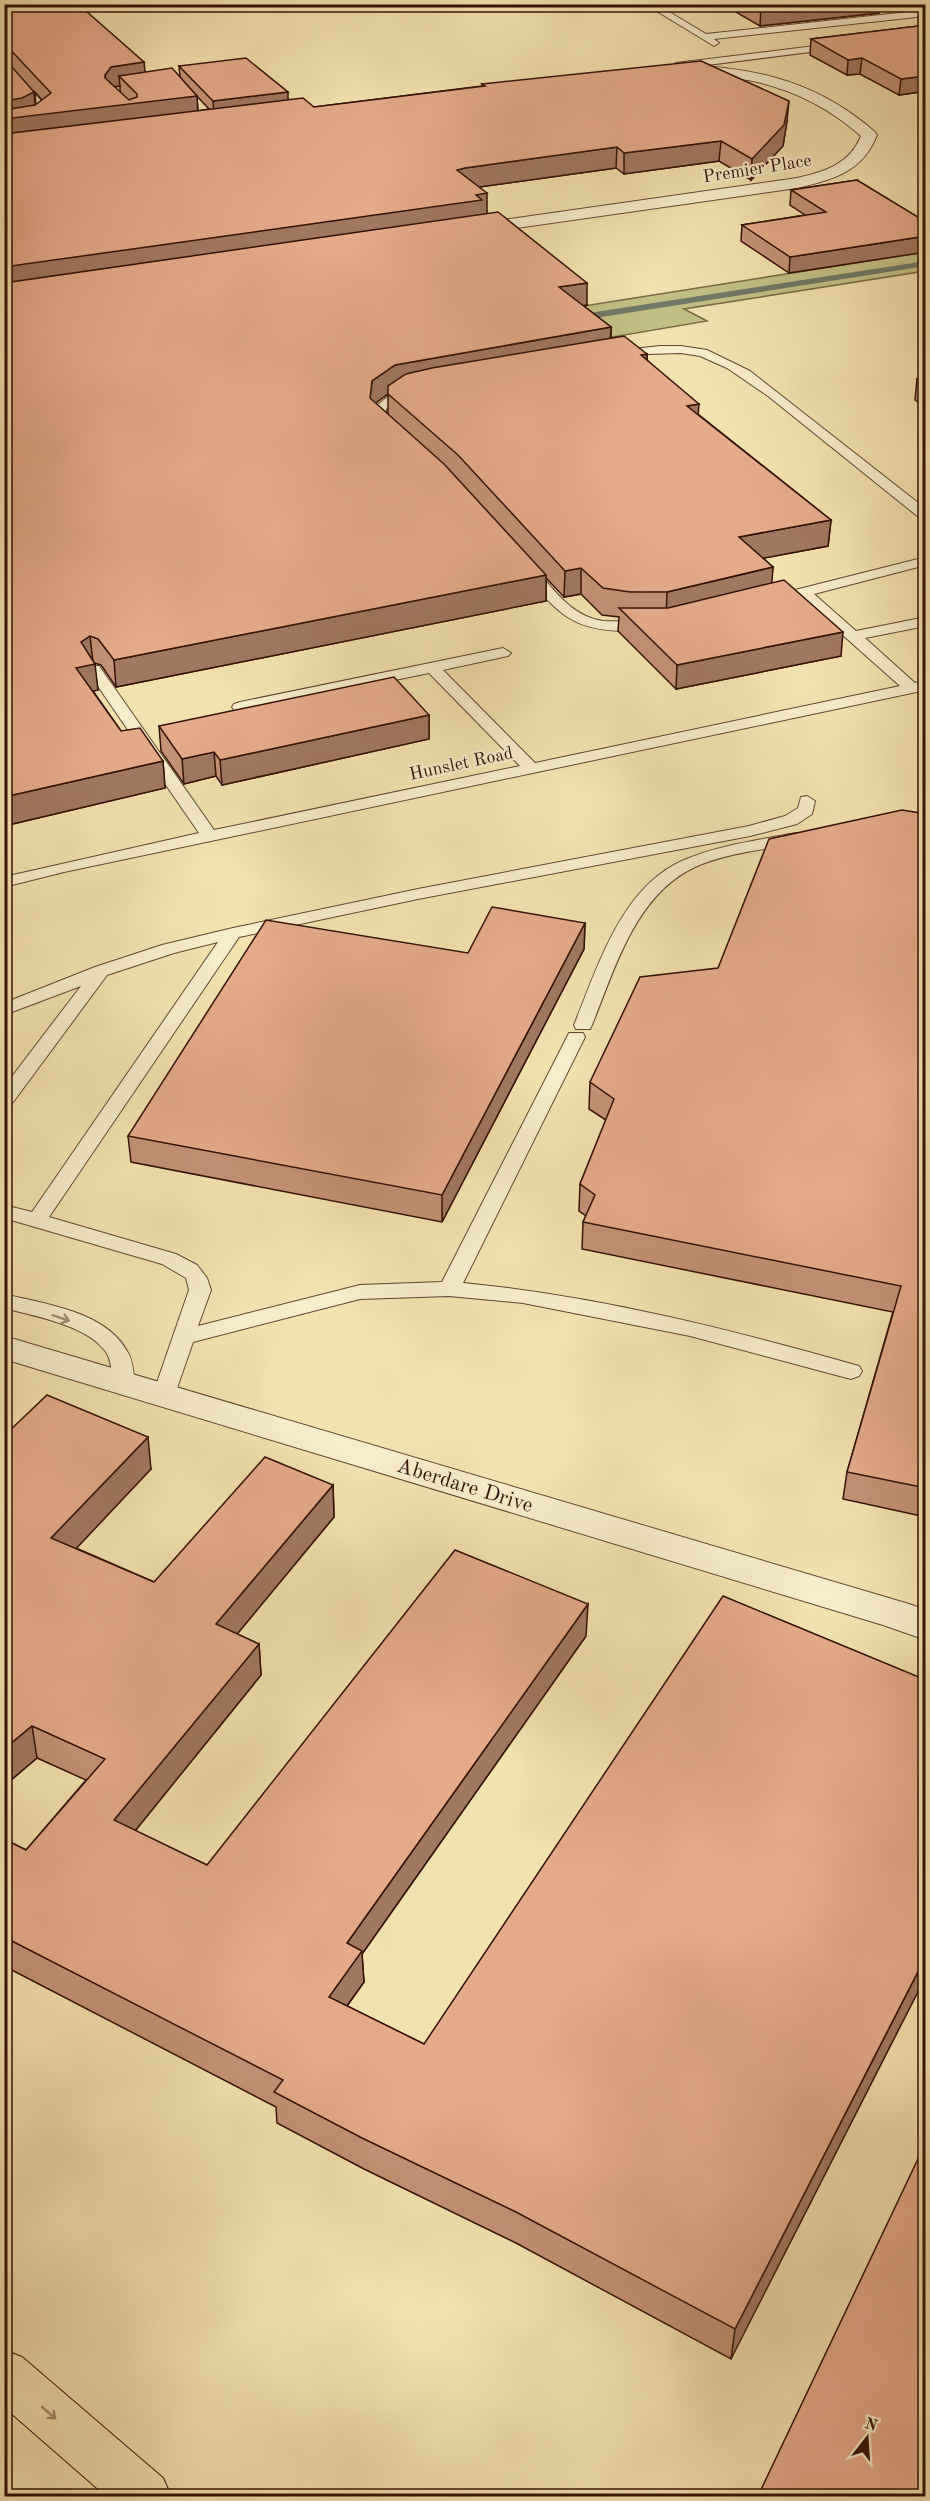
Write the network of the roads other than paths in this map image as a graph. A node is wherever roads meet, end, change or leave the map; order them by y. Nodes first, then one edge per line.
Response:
1 (132, 4) edge
2 (650, 4) edge
3 (926, 13) edge
4 (889, 18) junction
5 (4, 20) edge
6 (842, 22) junction
7 (905, 27) edge
8 (781, 28) junction
9 (856, 30) dead end
10 (704, 38) junction
11 (806, 43) dead end
12 (847, 45) edge
13 (741, 58) junction
14 (4, 65) edge
15 (664, 68) joint
16 (4, 126) edge
17 (454, 232) edge
18 (601, 357) edge
19 (432, 386) edge
20 (406, 444) edge
21 (926, 516) edge
22 (519, 560) edge
23 (926, 561) edge
24 (804, 593) junction
25 (758, 604) edge
26 (926, 621) edge
27 (656, 626) edge
28 (854, 636) junction
29 (502, 653) dead end
30 (432, 667) junction
31 (94, 669) edge
32 (919, 686) edge
33 (240, 707) edge
34 (531, 768) junction
35 (807, 801) dead end
36 (809, 835) edge
37 (210, 836) junction
38 (4, 882) edge
39 (233, 933) junction
40 (101, 971) junction
41 (4, 1010) edge
42 (4, 1101) edge
43 (4, 1211) edge
44 (36, 1221) junction
45 (449, 1289) junction
46 (4, 1301) edge
47 (184, 1337) junction
48 (4, 1347) edge
49 (851, 1371) dead end
50 (124, 1382) junction
51 (164, 1394) junction
52 (926, 1626) edge
53 (4, 2374) edge
54 (145, 2496) edge

1 - 5 lane
2 - 10 lane
3 - 4 lane
4 - 6 lane
4 - 7 lane
6 - 8 lane
6 - 9 lane
8 - 10 lane
8 - 11 lane
10 - 13 lane
12 - 13 lane
13 - 15 lane
14 - 16 lane
15 - 17 street, Premier Place
18 - 21 lane
19 - 20 lane
22 - 27 lane
23 - 24 lane
24 - 25 lane
24 - 28 lane
26 - 28 lane
28 - 32 lane
29 - 30 lane
30 - 33 lane
30 - 34 lane
31 - 37 lane
32 - 34 lane, Hunslet Road
34 - 37 lane, Hunslet Road
35 - 39 lane
36 - 45 lane
37 - 38 lane, Hunslet Road
39 - 40 lane
39 - 44 lane
40 - 41 lane
40 - 42 lane
43 - 44 lane
44 - 47 lane
45 - 47 lane
45 - 49 lane
46 -> 50 lane
47 - 51 lane
48 - 50 street, Aberdare Drive
50 - 51 street, Aberdare Drive
51 - 52 street, Aberdare Drive
53 -> 54 main road

